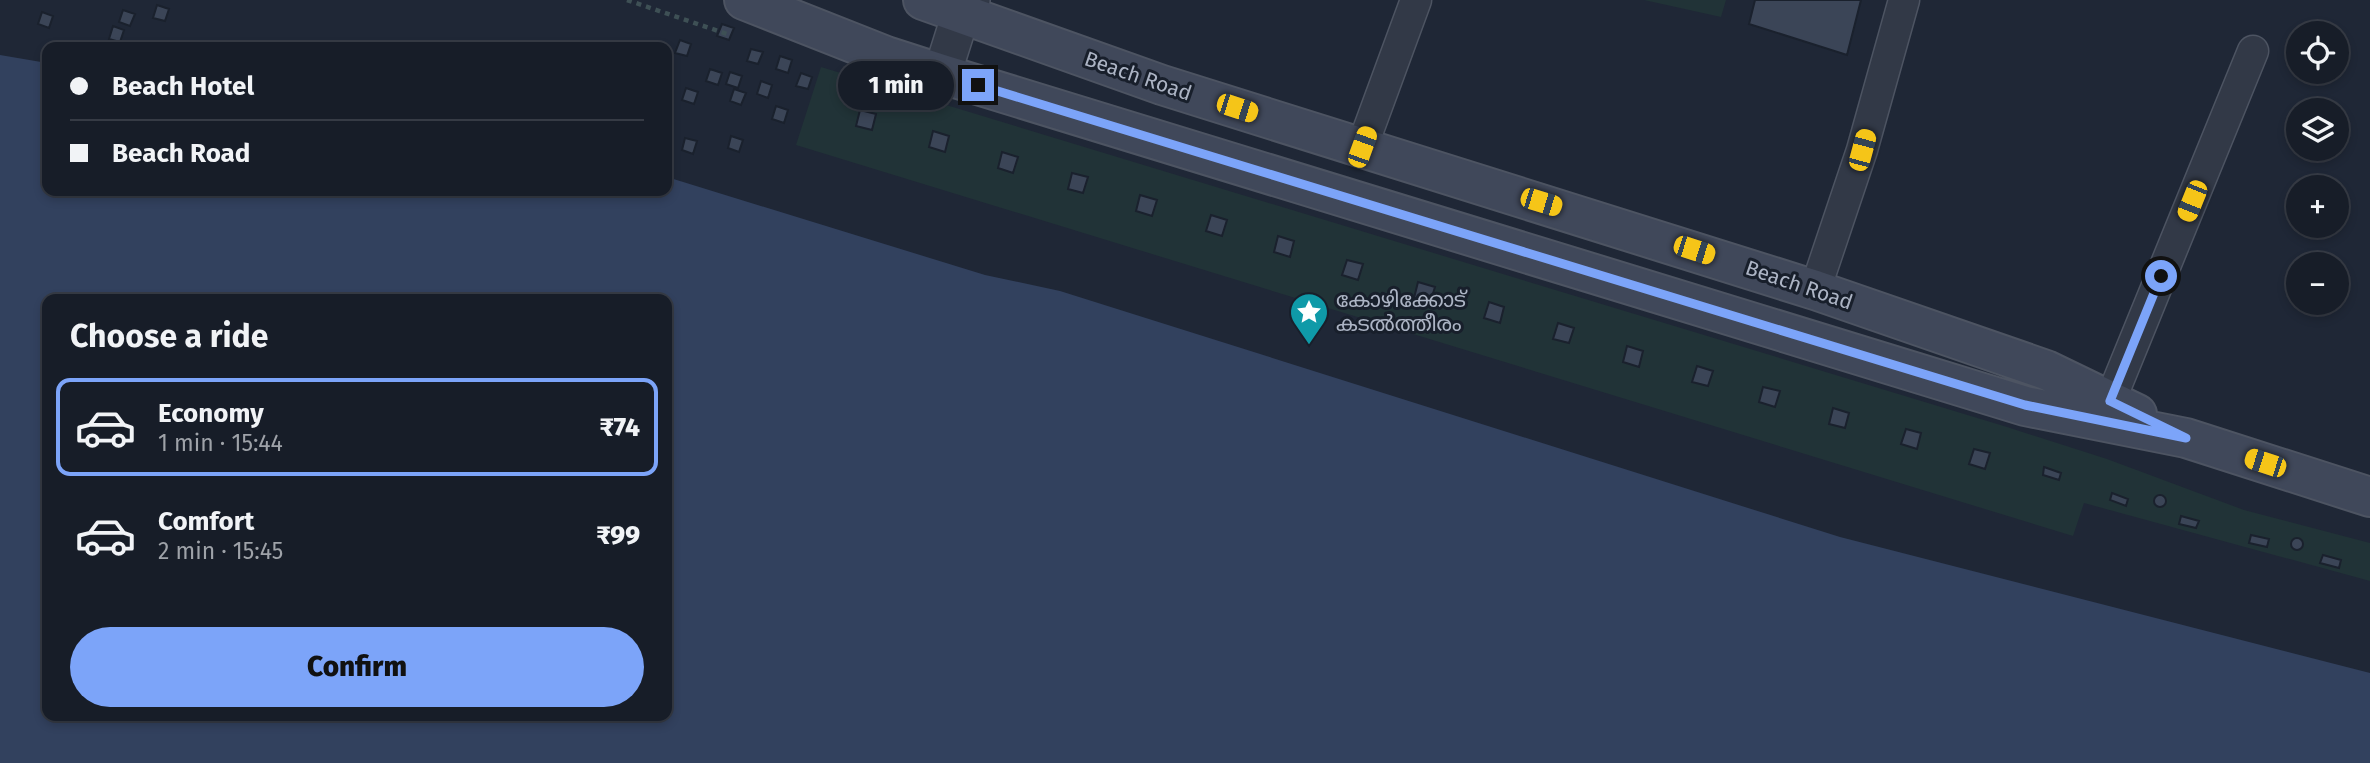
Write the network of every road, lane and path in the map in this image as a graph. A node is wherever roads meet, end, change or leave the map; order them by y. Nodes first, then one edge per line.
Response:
1 (744, 0) edge
2 (923, 0) edge
3 (1416, 0) edge
4 (1904, 0) edge
5 (966, 7) edge
6 (2253, 51) dead end
7 (942, 74) junction
8 (1362, 147) junction
9 (1815, 290) junction
10 (2110, 401) junction
11 (2186, 438) junction
12 (2370, 497) edge

1 - 7 main road, Beach Road
2 - 5 main road, Beach Road
3 - 8 street
4 - 9 street
5 - 7 street
5 - 8 main road, Beach Road
6 - 10 street
7 - 11 main road, Beach Road
8 - 9 main road, Beach Road
9 - 10 main road, Beach Road
10 - 11 main road, Beach Road
11 - 12 main road, Beach Road

